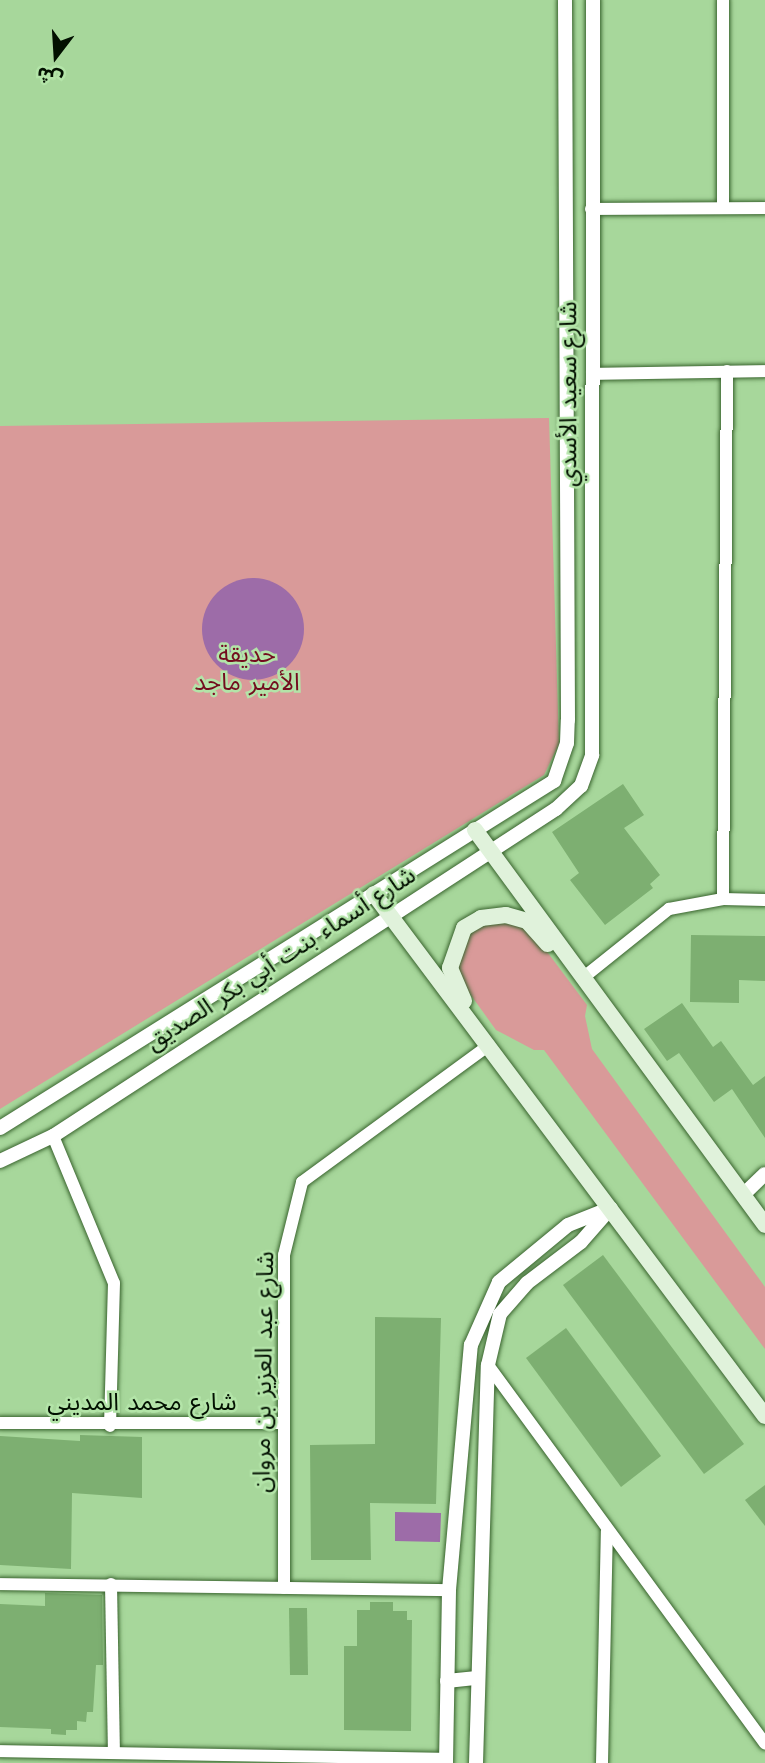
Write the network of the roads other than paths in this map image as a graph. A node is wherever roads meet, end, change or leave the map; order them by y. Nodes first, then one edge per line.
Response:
1 (565, 0) edge
2 (593, 0) edge
3 (723, 0) edge
4 (723, 208) junction
5 (765, 208) edge
6 (592, 209) junction
7 (765, 370) edge
8 (727, 371) junction
9 (592, 374) junction
10 (554, 781) joint
11 (581, 786) joint
12 (475, 830) junction
13 (490, 852) junction
14 (374, 894) junction
15 (723, 899) junction
16 (765, 900) edge
17 (389, 914) junction
18 (583, 976) junction
19 (489, 1045) junction
20 (0, 1128) edge
21 (53, 1136) junction
22 (0, 1161) edge
23 (765, 1174) edge
24 (765, 1189) edge
25 (743, 1195) junction
26 (611, 1208) junction
27 (765, 1225) edge
28 (488, 1365) junction
29 (765, 1416) edge
30 (0, 1423) edge
31 (284, 1423) junction
32 (110, 1426) junction
33 (607, 1531) junction
34 (0, 1584) edge
35 (111, 1584) junction
36 (284, 1588) junction
37 (449, 1590) junction
38 (477, 1678) junction
39 (447, 1681) junction
40 (765, 1744) edge
41 (0, 1751) edge
42 (114, 1752) junction
43 (280, 1760) edge
44 (447, 1761) edge
45 (476, 1763) edge
46 (602, 1763) edge

1 - 10 street, شارع سعيد الأسدي
2 - 6 street, شارع سعيد الأسدي
3 - 4 street
4 - 5 street
4 - 6 street
6 - 9 street, شارع سعيد الأسدي
7 - 8 street
8 - 9 street
8 - 15 street
9 - 11 street, شارع سعيد الأسدي
10 - 12 street, شارع أسماء بنت أبي بكر الصديق
11 - 13 street, شارع أسماء بنت أبي بكر الصديق
12 - 13 main road
12 - 14 street, شارع أسماء بنت أبي بكر الصديق
13 - 17 street, شارع أسماء بنت أبي بكر الصديق
13 - 18 main road
14 - 17 main road
14 - 20 street, شارع أسماء بنت أبي بكر الصديق
15 - 16 street
15 - 18 street
17 - 19 main road
17 - 21 street, شارع أسماء بنت أبي بكر الصديق
18 - 19 main road
18 - 25 main road
19 - 26 main road
19 - 31 street, شارع عبد العزيز بن مروان
21 - 22 street, شارع أسماء بنت أبي بكر الصديق
21 - 32 street
23 - 25 street
24 - 25 street
25 - 27 main road
26 - 28 street
26 - 29 main road
26 - 37 street
28 - 33 street
28 - 38 street
30 - 32 street, شارع محمد المديني
31 - 32 street, شارع محمد المديني
31 - 36 street, شارع عبد العزيز بن مروان
33 - 40 street
33 - 46 street
34 - 35 street
35 - 36 street
35 - 42 street
36 - 37 street
37 - 39 street
38 - 39 street
38 - 45 street
39 - 44 street
41 - 42 street
42 - 43 street
43 - 44 street

